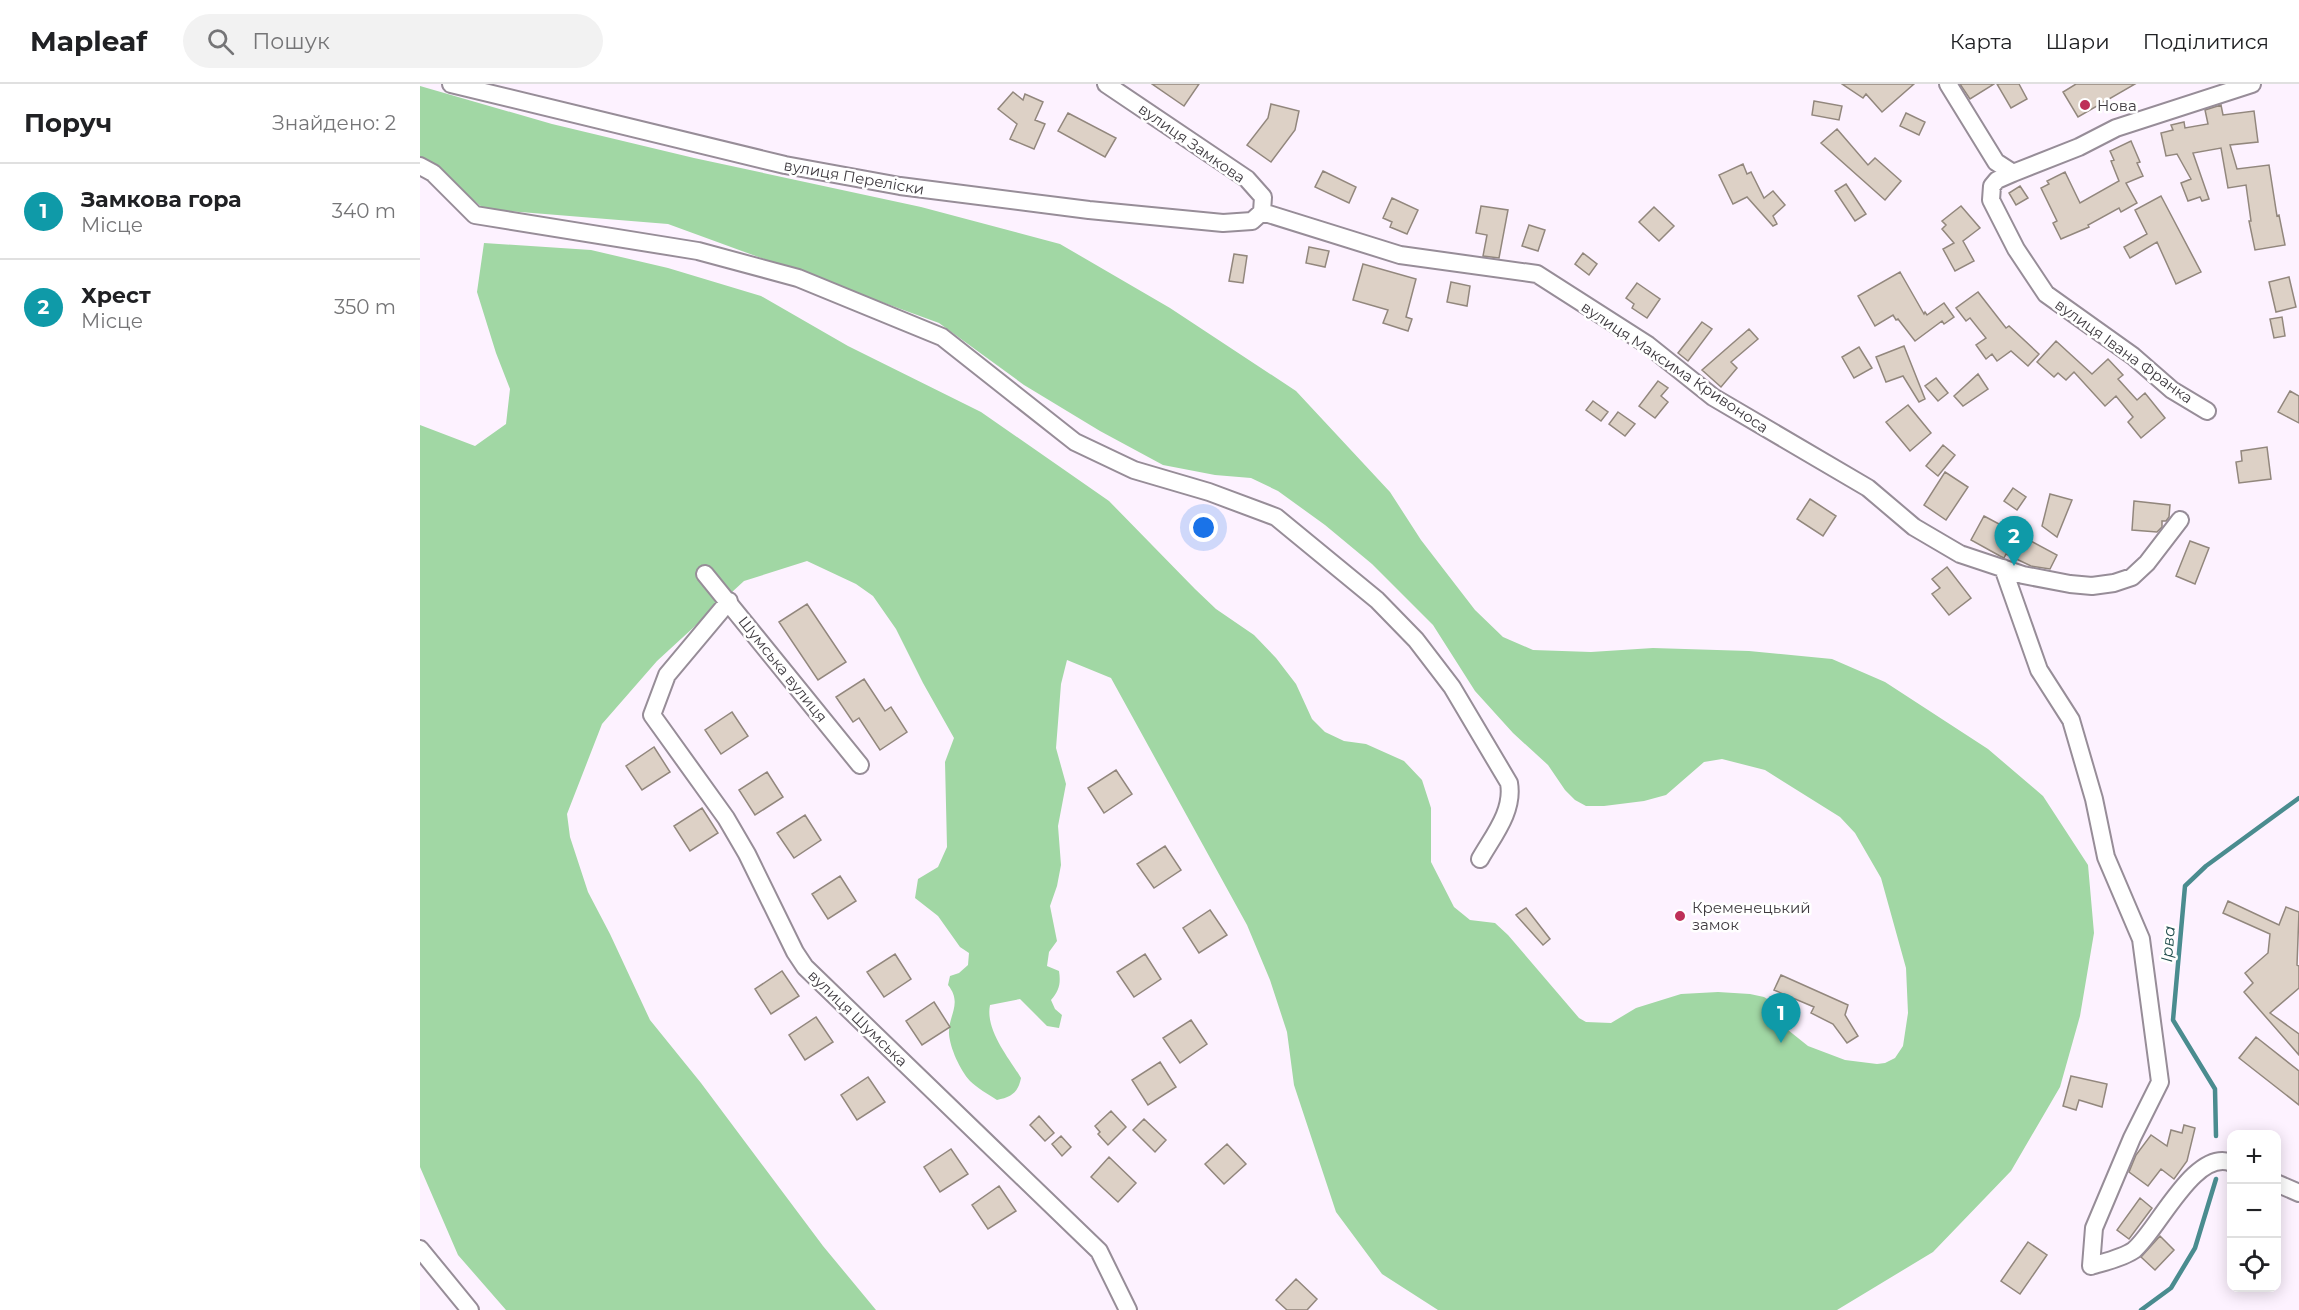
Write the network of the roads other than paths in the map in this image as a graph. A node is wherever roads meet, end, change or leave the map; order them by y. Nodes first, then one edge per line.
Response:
1 (451, 84) edge
2 (1106, 84) edge
3 (1948, 84) edge
4 (2252, 84) edge
5 (420, 166) edge
6 (2013, 173) junction
7 (1262, 212) junction
8 (2207, 411) dead end
9 (2180, 520) dead end
10 (2003, 568) junction
11 (705, 574) dead end
12 (729, 602) junction
13 (860, 765) dead end
14 (1480, 859) dead end
15 (2227, 1162) edge
16 (2279, 1184) edge
17 (2299, 1193) edge
18 (420, 1249) edge
19 (470, 1310) edge
20 (1128, 1310) edge

1 - 7 street, вулиця Переліски
2 - 7 street, вулиця Замкова
3 - 6 street
4 - 6 street
5 - 14 street
6 - 8 street, вулиця Івана Франка
7 - 10 street, вулиця Максима Кривоноса
9 - 10 street, вулиця Максима Кривоноса
10 - 15 street
11 - 12 street, Шумська вулиця
12 - 13 street, Шумська вулиця
12 - 20 street, вулиця Шумська
16 - 17 street
18 - 19 street

